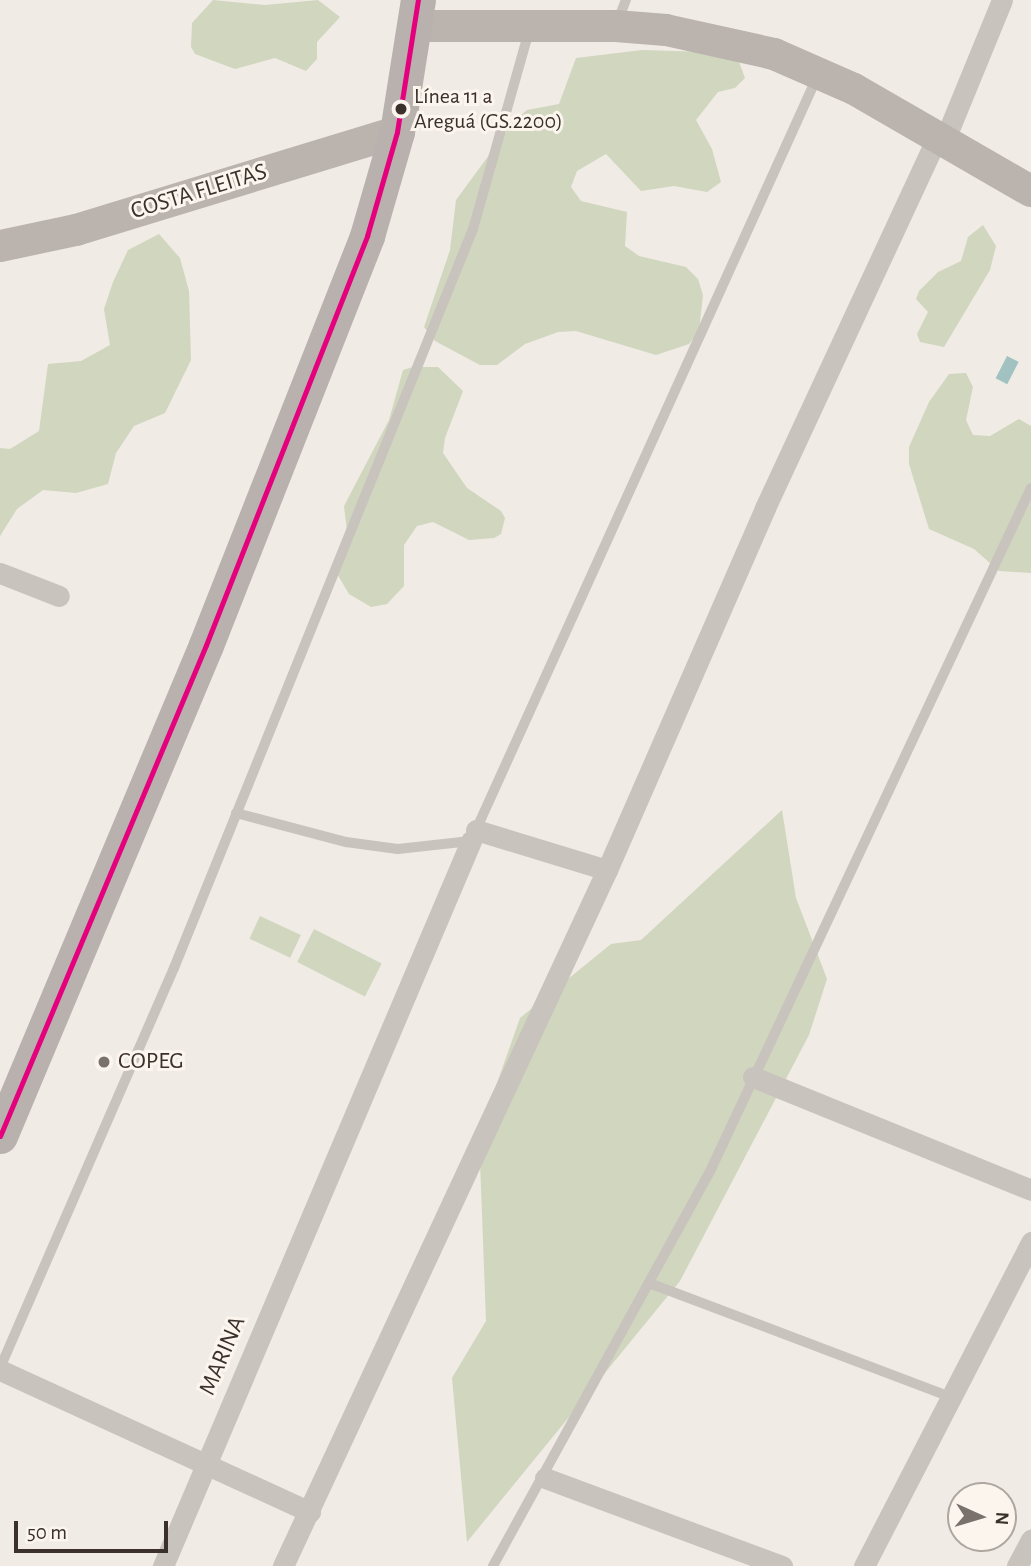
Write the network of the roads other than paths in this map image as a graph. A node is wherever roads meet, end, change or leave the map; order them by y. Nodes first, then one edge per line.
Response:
1 (1002, 0) edge
2 (417, 13) edge
3 (621, 13) edge
4 (530, 27) junction
5 (819, 73) junction
6 (397, 132) junction
7 (941, 137) junction
8 (1031, 191) edge
9 (0, 246) edge
10 (1031, 488) edge
11 (0, 573) edge
12 (59, 596) dead end
13 (236, 813) junction
14 (473, 836) junction
15 (607, 870) junction
16 (753, 1077) junction
17 (2, 1125) edge
18 (1031, 1191) edge
19 (1031, 1242) edge
20 (649, 1283) junction
21 (0, 1369) edge
22 (950, 1397) junction
23 (205, 1465) junction
24 (545, 1478) junction
25 (310, 1511) junction
26 (1031, 1540) edge
27 (869, 1565) edge
28 (163, 1566) edge
29 (284, 1566) edge
30 (493, 1566) edge
31 (782, 1566) edge
32 (1017, 1566) edge

1 - 7 street
2 - 4 main road
2 - 6 main road
3 - 4 main road
3 - 5 main road
4 - 13 lane
5 - 7 main road
5 - 14 lane
6 - 9 main road, COSTA FLEITAS
6 - 17 main road
7 - 8 main road
7 - 15 street
10 - 16 lane
11 - 12 street
13 - 14 lane
13 - 21 lane
14 - 15 street
14 - 23 street, MARINA
15 - 25 street
16 - 18 street
16 - 20 lane
19 - 22 street
20 - 22 lane
20 - 24 lane
21 - 23 street
22 - 27 street
23 - 25 street
23 - 28 street, MARINA
24 - 30 lane
24 - 31 street
25 - 29 street
26 - 32 street

